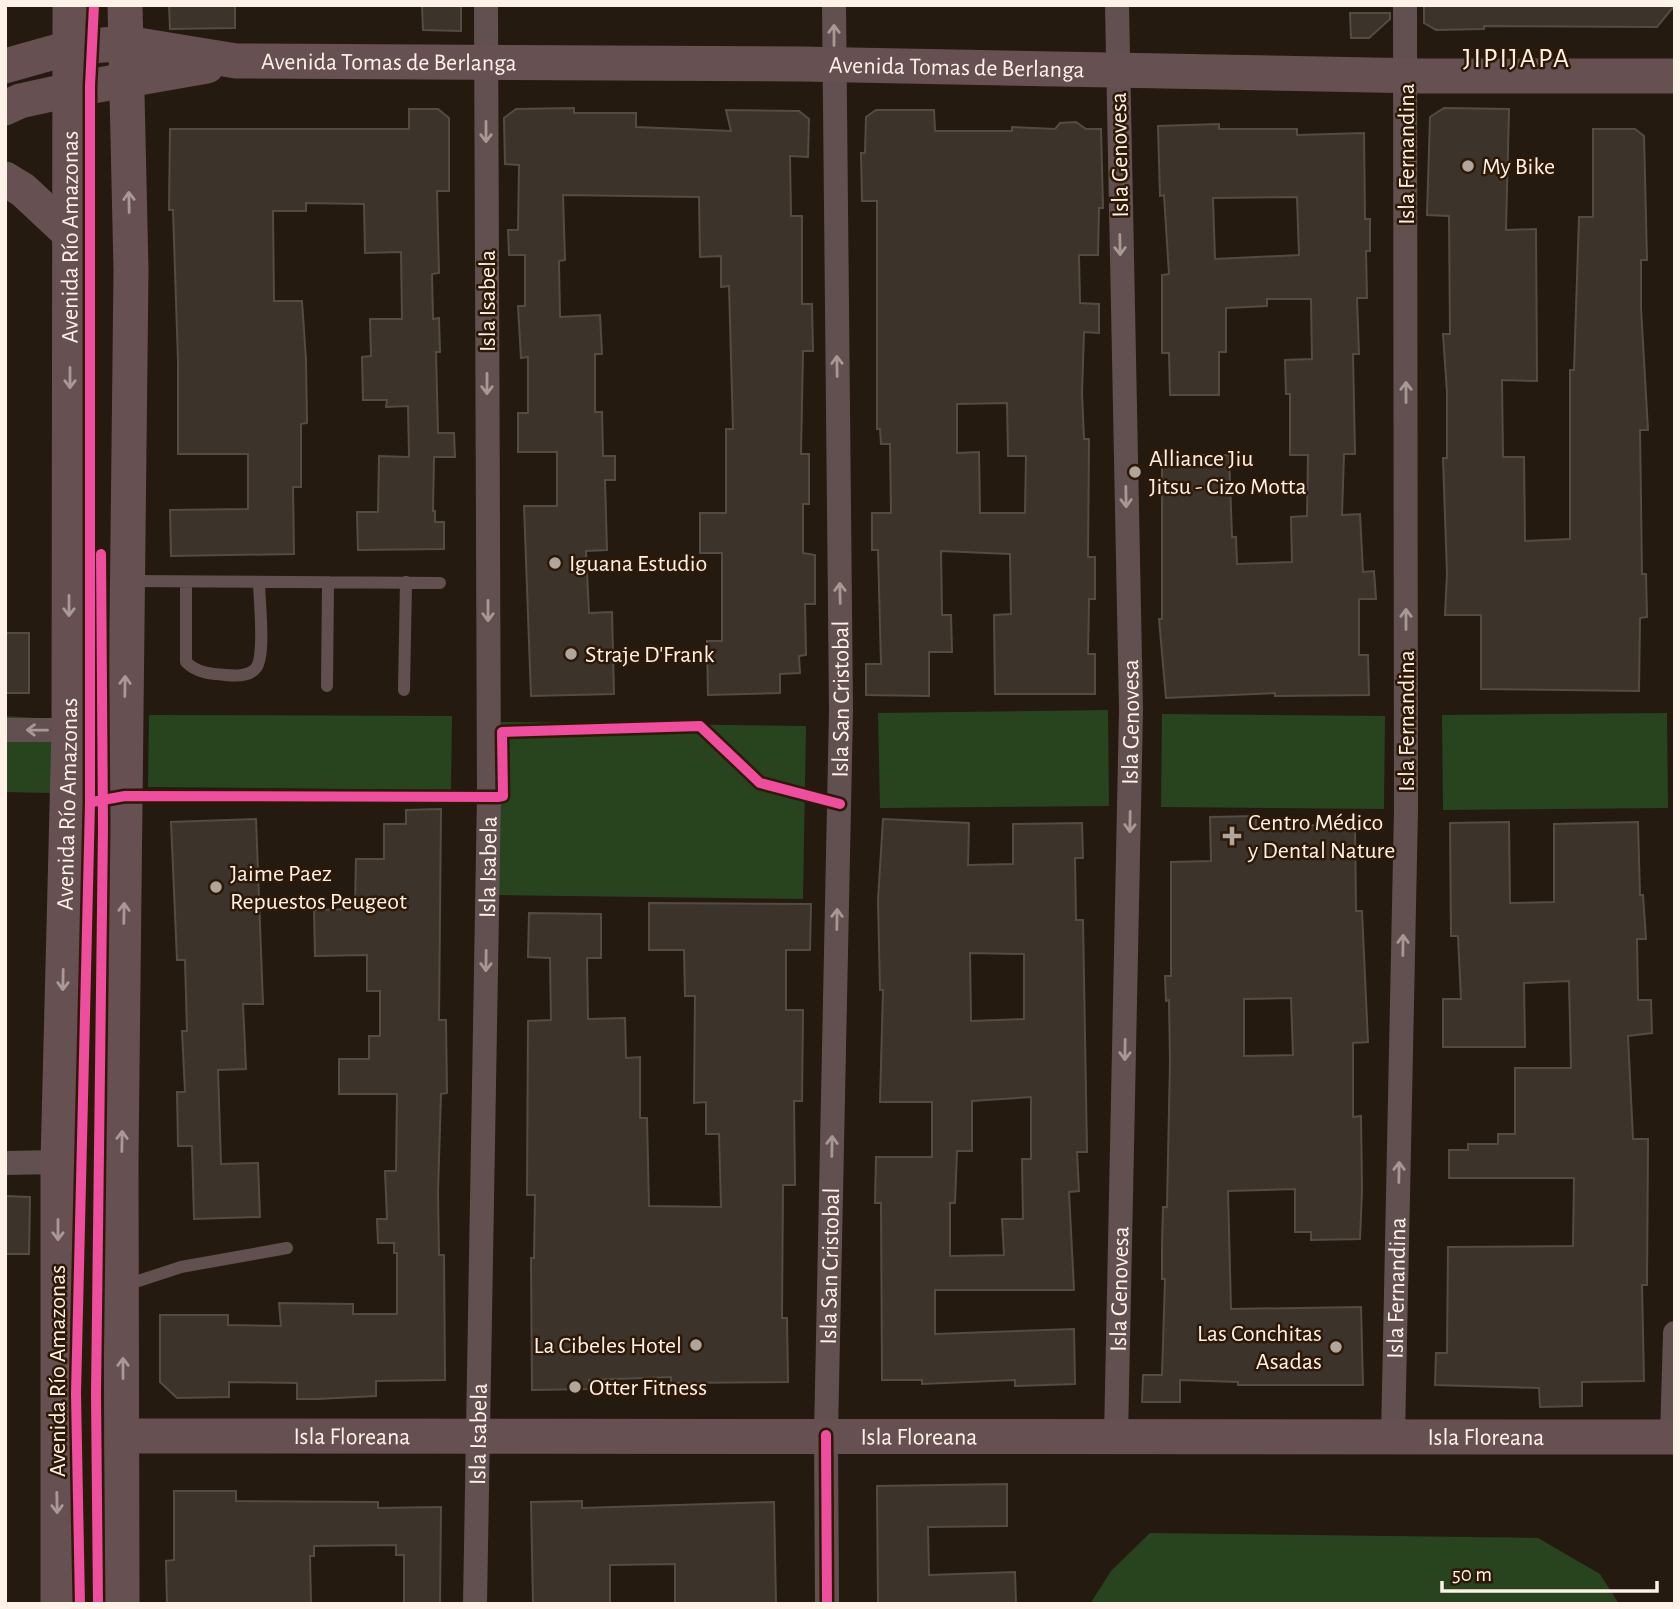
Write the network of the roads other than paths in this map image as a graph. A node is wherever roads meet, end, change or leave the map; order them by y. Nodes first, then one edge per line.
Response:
1 (70, 5) edge
2 (125, 5) edge
3 (486, 5) edge
4 (834, 5) edge
5 (1118, 5) edge
6 (1405, 5) edge
7 (126, 43) junction
8 (69, 48) junction
9 (236, 61) junction
10 (486, 64) junction
11 (835, 65) junction
12 (5, 66) edge
13 (1117, 71) junction
14 (1406, 76) junction
15 (1675, 76) edge
16 (126, 82) junction
17 (69, 90) junction
18 (5, 108) edge
19 (5, 179) edge
20 (69, 233) junction
21 (126, 582) junction
22 (186, 582) junction
23 (258, 582) junction
24 (328, 582) junction
25 (406, 582) junction
26 (440, 583) dead end
27 (327, 686) dead end
28 (404, 690) dead end
29 (5, 730) edge
30 (69, 730) junction
31 (58, 1162) junction
32 (5, 1163) edge
33 (286, 1248) dead end
34 (122, 1286) junction
35 (1675, 1334) edge
36 (825, 1435) junction
37 (123, 1436) junction
38 (1393, 1437) junction
39 (1674, 1437) edge
40 (477, 1438) junction
41 (1116, 1438) junction
42 (58, 1604) edge
43 (122, 1604) edge
44 (474, 1604) edge
45 (827, 1604) edge

1 - 8 main road, Avenida Río Amazonas
2 - 7 main road
3 - 10 street, Isla Isabela
11 -> 4 street, Isla San Cristobal
5 - 13 street, Isla Genovesa
6 - 14 street, Isla Fernandina
7 - 8 main road, Avenida Tomas de Berlanga
7 - 9 main road, Avenida Tomas de Berlanga
7 - 16 main road
8 - 12 main road, Avenida Tomas de Berlanga
8 - 17 main road, Avenida Río Amazonas
9 - 10 main road, Avenida Tomas de Berlanga
9 - 16 main road, Avenida Tomas de Berlanga
10 - 11 main road, Avenida Tomas de Berlanga
10 -> 40 street, Isla Isabela
11 - 13 main road, Avenida Tomas de Berlanga
36 -> 11 street, Isla San Cristobal
13 - 14 main road, Avenida Tomas de Berlanga
13 -> 41 street, Isla Genovesa
14 - 15 main road, Avenida Tomas de Berlanga
38 -> 14 street, Isla Fernandina
16 - 17 main road, Avenida Tomas de Berlanga
21 -> 16 main road
17 - 18 main road, Avenida Tomas de Berlanga
17 - 20 main road, Avenida Río Amazonas
19 - 20 main road
20 -> 30 main road, Avenida Río Amazonas
21 - 22 lane
34 -> 21 main road
22 - 23 lane
22 - 23 lane
23 - 24 lane
24 - 25 lane
24 - 27 lane
25 - 26 lane
25 - 28 lane
30 -> 29 street
30 -> 31 main road, Avenida Río Amazonas
31 - 32 street
31 -> 42 main road, Avenida Río Amazonas
33 - 34 lane
37 -> 34 main road
35 - 39 street
36 - 40 main road, Isla Floreana
36 - 41 main road, Isla Floreana
36 - 45 street, Isla San Cristobal
37 - 40 main road, Isla Floreana
37 - 43 main road
38 - 39 main road, Isla Floreana
38 - 41 main road, Isla Floreana
40 - 44 street, Isla Isabela

